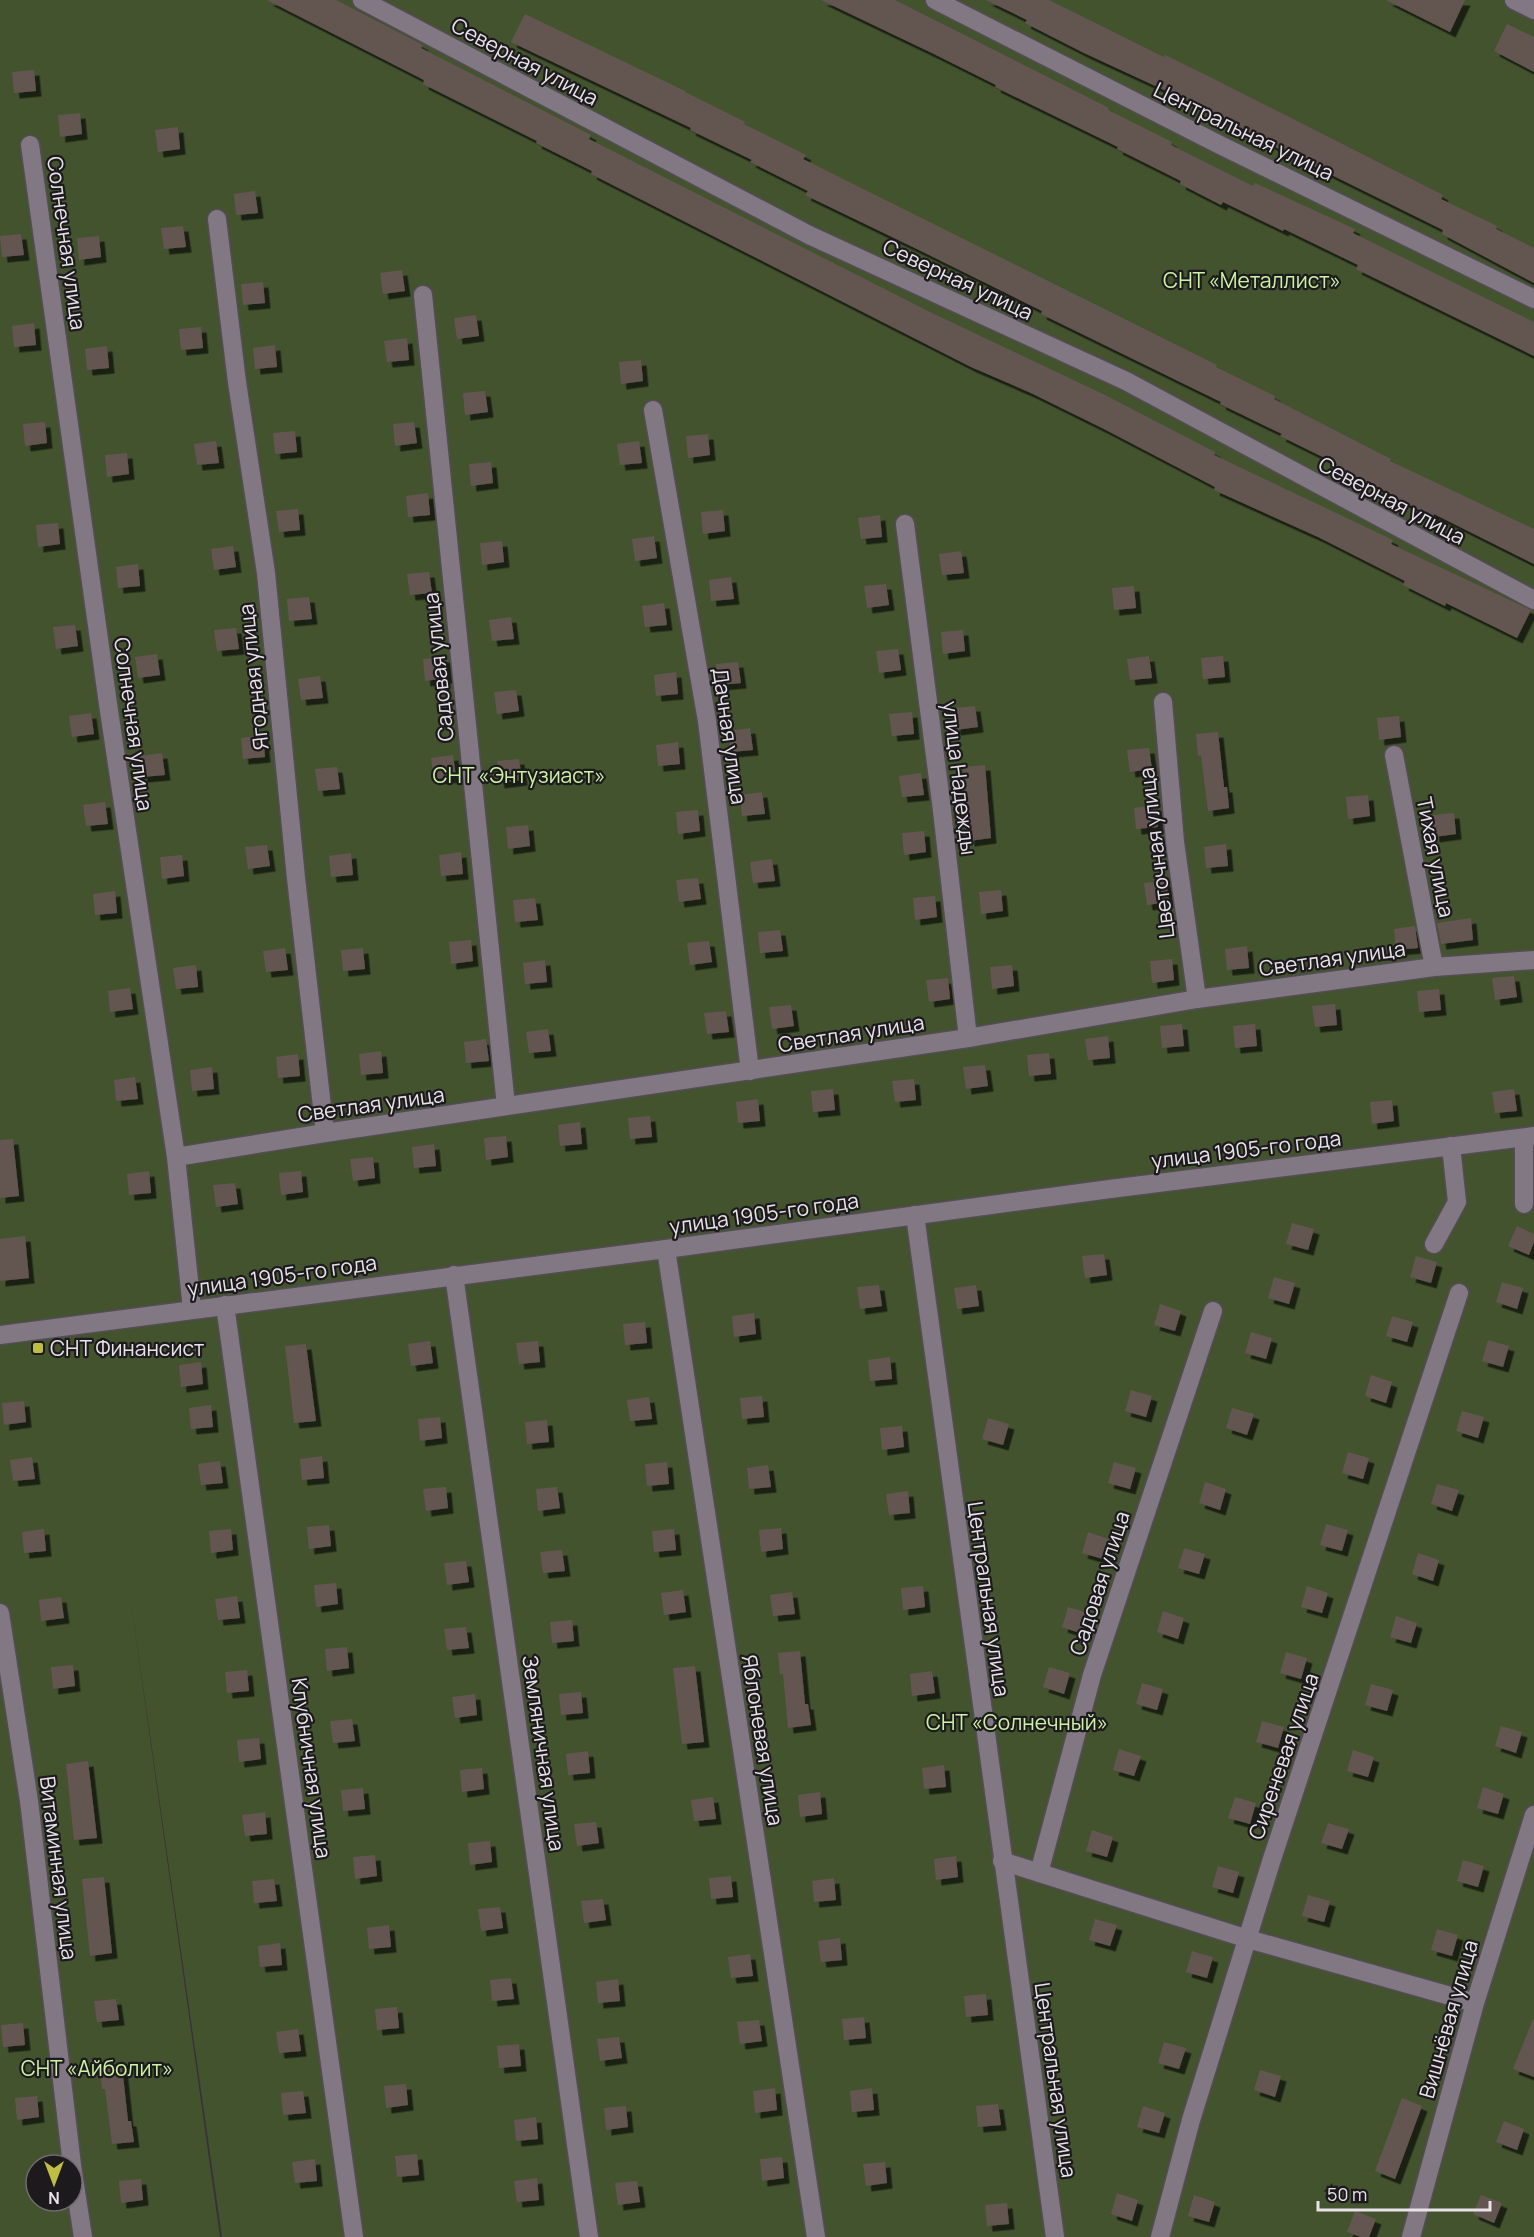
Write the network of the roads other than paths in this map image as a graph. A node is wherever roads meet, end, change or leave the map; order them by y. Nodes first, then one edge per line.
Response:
1 (362, 0) edge
2 (935, 0) edge
3 (1514, 0) edge
4 (1534, 10) edge
5 (30, 145) dead end
6 (217, 219) dead end
7 (423, 295) dead end
8 (1534, 299) edge
9 (653, 410) dead end
10 (905, 524) dead end
11 (1534, 600) edge
12 (1163, 702) dead end
13 (1394, 755) dead end
14 (1534, 960) edge
15 (1434, 967) junction
16 (1197, 999) junction
17 (968, 1038) junction
18 (750, 1071) junction
19 (506, 1106) junction
20 (325, 1133) junction
21 (1529, 1137) edge
22 (1451, 1146) junction
23 (176, 1157) junction
24 (1524, 1204) dead end
25 (915, 1215) junction
26 (1434, 1244) dead end
27 (666, 1249) junction
28 (454, 1275) junction
29 (1459, 1293) dead end
30 (225, 1305) junction
31 (192, 1309) junction
32 (1213, 1311) dead end
33 (0, 1335) edge
34 (0, 1613) edge
35 (9, 1730) edge
36 (1534, 1815) edge
37 (1002, 1861) junction
38 (1039, 1873) junction
39 (1248, 1939) junction
40 (1475, 2003) junction
41 (71, 2153) edge
42 (79, 2213) edge
43 (83, 2237) edge
44 (354, 2237) edge
45 (589, 2237) edge
46 (816, 2237) edge
47 (1055, 2237) edge
48 (1160, 2237) edge
49 (1411, 2237) edge

1 - 11 street, Северная улица
2 - 8 street, Центральная улица
3 - 4 street
5 - 23 street, Солнечная улица
6 - 20 street, Ягодная улица
7 - 19 street, Садовая улица
9 - 18 street, Дачная улица
10 - 17 street, улица Надежды
12 - 16 street, Цветочная улица
13 - 15 street, Тихая улица
14 - 15 street, Светлая улица
15 - 16 street, Светлая улица
16 - 17 street, Светлая улица
17 - 18 street, Светлая улица
18 - 19 street, Светлая улица
19 - 20 street, Светлая улица
20 - 23 street, Светлая улица
21 - 22 street, улица 1905-го года
21 - 24 street
22 - 25 street, улица 1905-го года
22 - 26 street
23 - 31 street, Солнечная улица
25 - 27 street, улица 1905-го года
25 - 37 street, Центральная улица
27 - 28 street, улица 1905-го года
27 - 46 street, Яблоневая улица
28 - 30 street, улица 1905-го года
28 - 45 street, Земляничная улица
29 - 39 street, Сиреневая улица
30 - 31 street, улица 1905-го года
30 - 44 street, Клубничная улица
31 - 33 street, улица 1905-го года
32 - 38 street, Садовая улица
34 - 35 street, Витаминная улица
35 - 41 street, Витаминная улица
36 - 40 street, Вишнёвая улица
37 - 38 street
37 - 47 street, Центральная улица
38 - 39 street
39 - 40 street
39 - 48 street, Сиреневая улица
40 - 49 street, Вишнёвая улица
42 - 43 street, Витаминная улица

